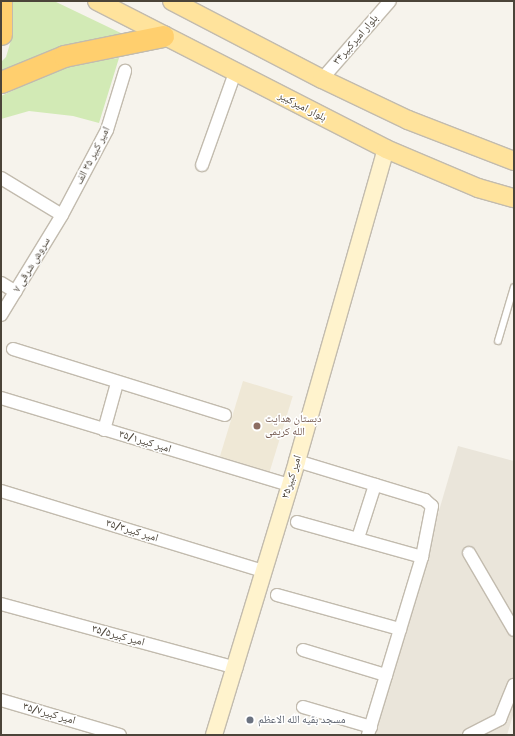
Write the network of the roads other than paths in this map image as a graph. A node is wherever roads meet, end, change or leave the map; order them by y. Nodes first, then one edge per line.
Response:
1 (2, 1) edge
2 (97, 1) edge
3 (172, 1) edge
4 (390, 1) edge
5 (1, 34) edge
6 (163, 36) junction
7 (125, 71) dead end
8 (235, 73) junction
9 (322, 79) junction
10 (1, 82) edge
11 (386, 149) junction
12 (514, 161) edge
13 (202, 165) dead end
14 (1, 178) edge
15 (514, 198) edge
16 (62, 216) junction
17 (1, 283) edge
18 (514, 287) edge
19 (16, 292) junction
20 (1, 315) edge
21 (498, 342) dead end
22 (13, 349) dead end
23 (117, 383) junction
24 (1, 398) edge
25 (225, 414) dead end
26 (104, 430) junction
27 (298, 461) junction
28 (289, 485) junction
29 (375, 485) junction
30 (1, 491) edge
31 (297, 522) dead end
32 (358, 538) junction
33 (469, 553) dead end
34 (422, 557) junction
35 (263, 571) junction
36 (277, 596) dead end
37 (1, 604) edge
38 (400, 629) junction
39 (514, 630) edge
40 (303, 650) dead end
41 (236, 668) junction
42 (386, 675) junction
43 (514, 685) edge
44 (1, 700) edge
45 (303, 707) dead end
46 (369, 731) edge
47 (120, 735) edge
48 (214, 735) edge
49 (469, 735) edge

1 - 5 highway
2 - 6 main road, بلوار امیرکبیر
3 - 9 main road
4 - 9 street, بلوار امیرکبیر۳۴
6 - 8 main road, بلوار امیرکبیر
6 - 10 highway
7 - 16 street, امیر کبیر ۳۵ الف
8 - 11 main road, بلوار امیرکبیر
8 - 13 street
9 - 12 main road
11 - 15 main road, بلوار امیرکبیر
11 - 27 street, امیر کبیر۳۵
14 - 16 street
16 - 19 street, سروش شرقی ۷
17 - 19 street
18 - 21 lane
19 - 20 street, سروش شرقی ۷
22 - 23 street
23 - 25 street
23 - 26 street
24 - 26 street, امیر کبیر۳۵/۱
26 - 28 street, امیر کبیر۳۵/۱
27 - 28 street, امیر کبیر۳۵
27 - 29 street
28 - 35 street, امیر کبیر۳۵
29 - 32 street
29 - 34 street
30 - 35 street, امیر کبیر۳۵/۳
31 - 32 street
32 - 34 street
33 - 39 street
34 - 38 street
35 - 41 street, امیر کبیر۳۵
36 - 38 street
37 - 41 street, امیر کبیر۳۵/۵
38 - 42 street
40 - 42 street
41 - 48 street, امیر کبیر۳۵
42 - 46 street
43 - 49 street
44 - 47 street, امیر کبیر۳۵/۷
45 - 46 street

